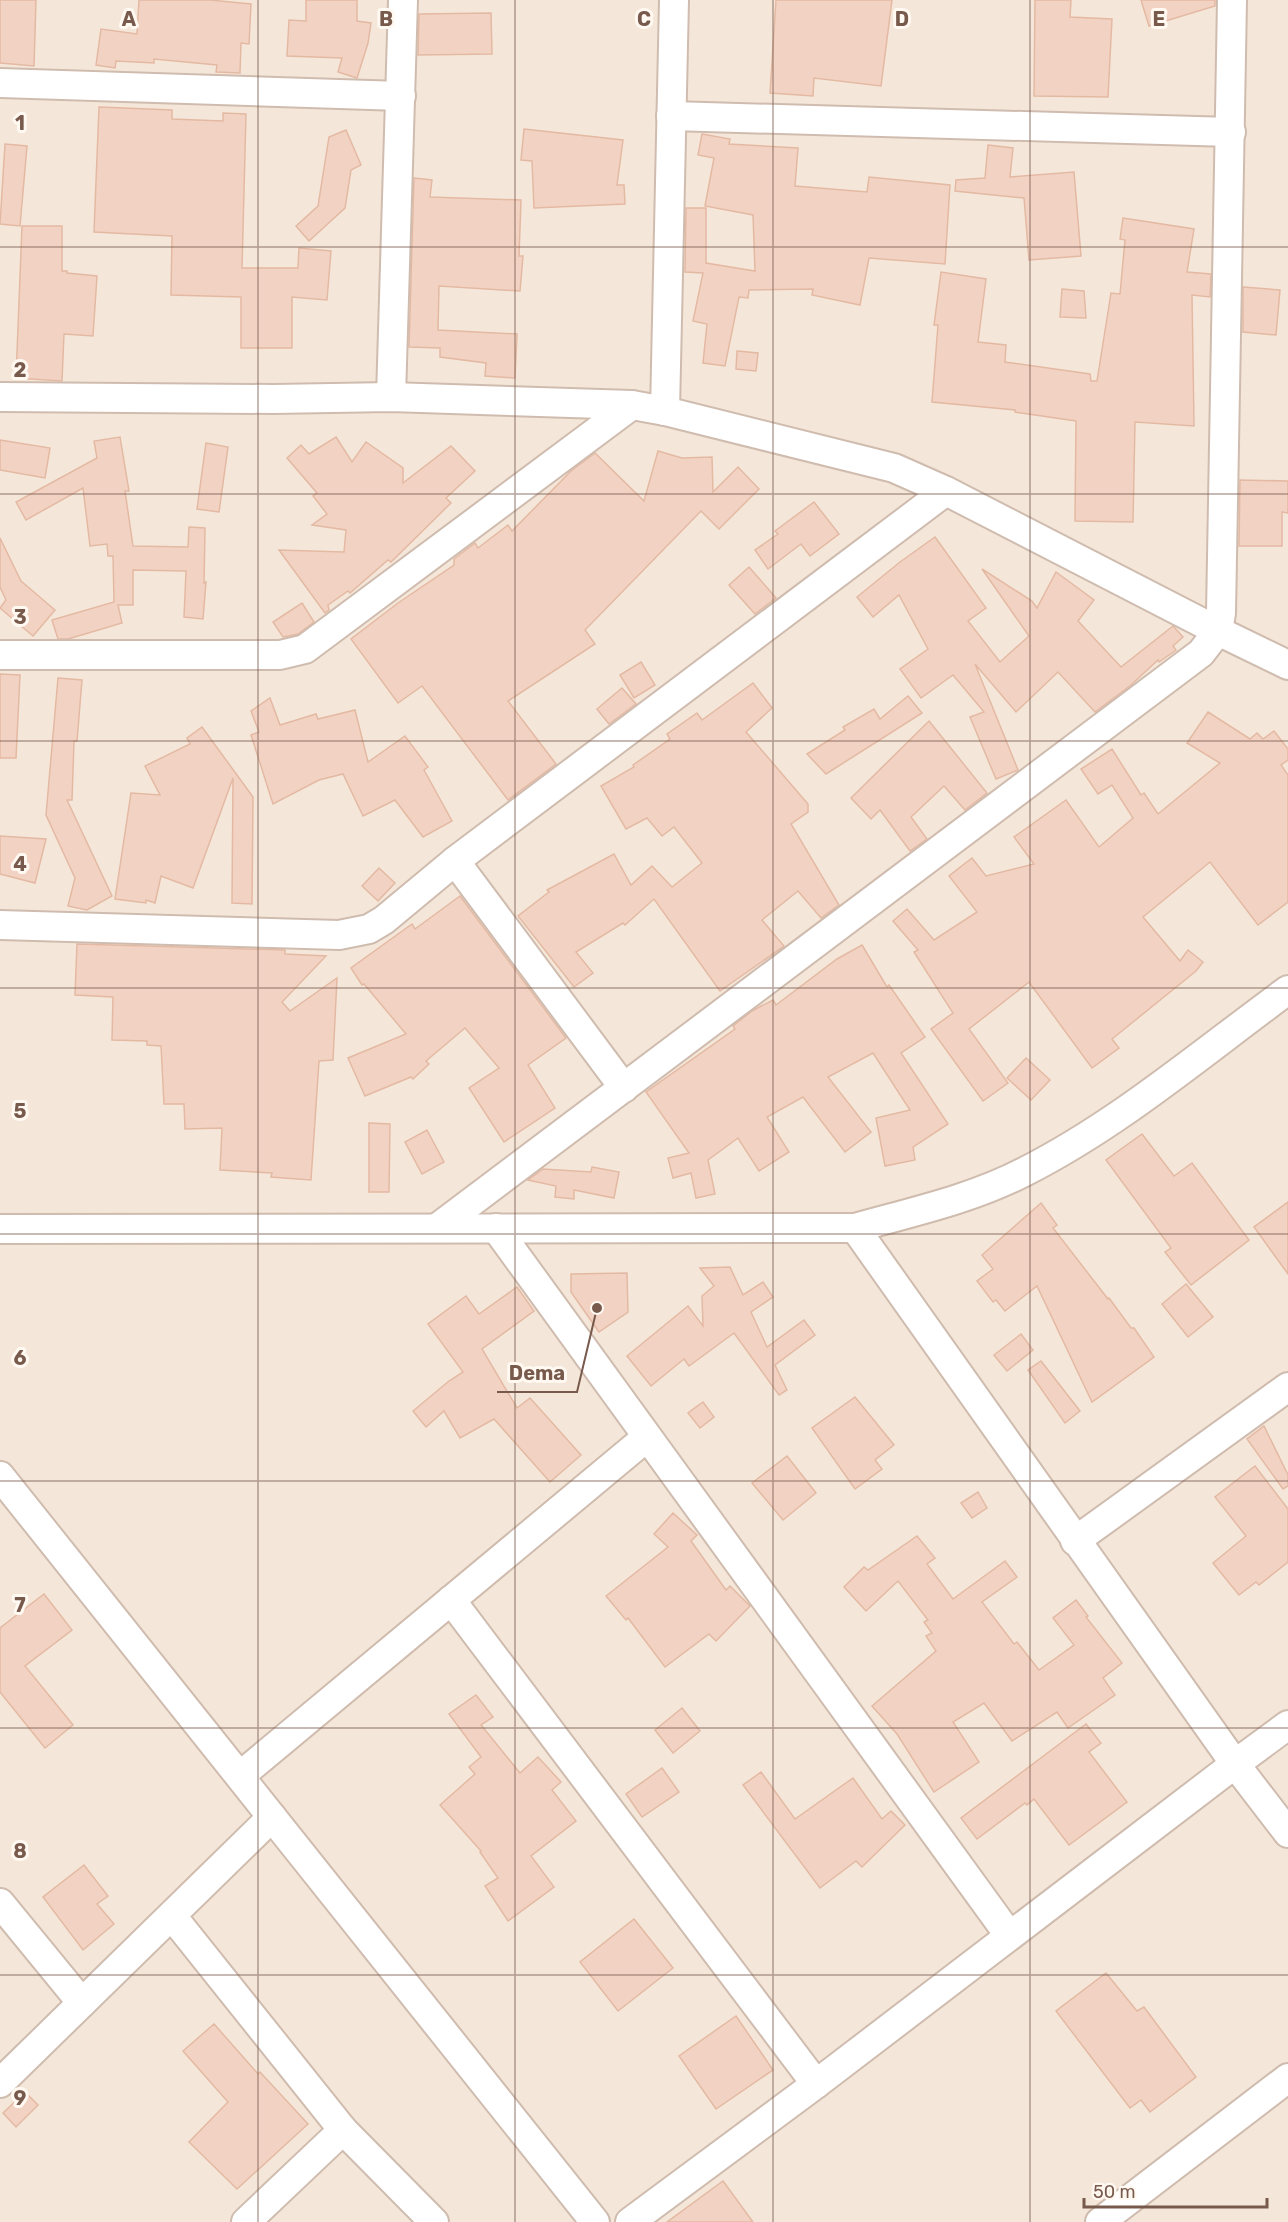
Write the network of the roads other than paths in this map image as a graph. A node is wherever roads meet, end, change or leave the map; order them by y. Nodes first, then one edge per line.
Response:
1 (403, 0) edge
2 (674, 0) edge
3 (1232, 0) edge
4 (0, 83) edge
5 (401, 96) junction
6 (671, 116) junction
7 (1231, 132) junction
8 (0, 397) edge
9 (391, 397) junction
10 (632, 405) junction
11 (665, 411) junction
12 (946, 491) junction
13 (1218, 631) junction
14 (0, 655) edge
15 (1288, 665) edge
16 (455, 861) junction
17 (0, 925) edge
18 (1288, 990) edge
19 (624, 1088) junction
20 (437, 1228) junction
21 (496, 1228) junction
22 (855, 1228) junction
23 (0, 1229) edge
24 (1288, 1386) edge
25 (647, 1437) junction
26 (0, 1476) edge
27 (1076, 1540) junction
28 (451, 1600) junction
29 (1288, 1725) edge
30 (1235, 1764) junction
31 (240, 1776) junction
32 (272, 1817) junction
33 (1288, 1833) edge
34 (0, 1903) edge
35 (172, 1916) junction
36 (1009, 1935) junction
37 (82, 2003) junction
38 (1288, 2078) edge
39 (0, 2083) edge
40 (816, 2084) junction
41 (343, 2130) junction
42 (246, 2222) edge
43 (434, 2222) edge
44 (595, 2222) edge
45 (630, 2222) edge
46 (1100, 2222) edge

1 - 5 street
2 - 6 street
3 - 7 street
4 - 5 street
5 - 9 street
6 - 7 street
6 - 11 street
7 - 13 street
8 - 9 street
9 - 10 street
10 - 11 street
10 - 14 street
11 - 12 street
12 - 13 street
12 - 16 street
13 - 15 street
13 - 19 street
16 - 17 street
16 - 19 street
18 - 22 street
19 - 20 street
20 - 21 street
20 - 23 street
21 - 22 street
21 - 25 street
22 - 27 street
24 - 27 street
25 - 28 street
25 - 36 street
26 - 31 street
27 - 30 street
28 - 31 street
28 - 40 street
29 - 30 street
30 - 33 street
30 - 36 street
31 - 32 street
32 - 35 street
32 - 44 street
34 - 37 street
35 - 37 street
35 - 41 street
36 - 40 street
37 - 39 street
38 - 46 street
40 - 45 street
41 - 42 street
41 - 43 street

